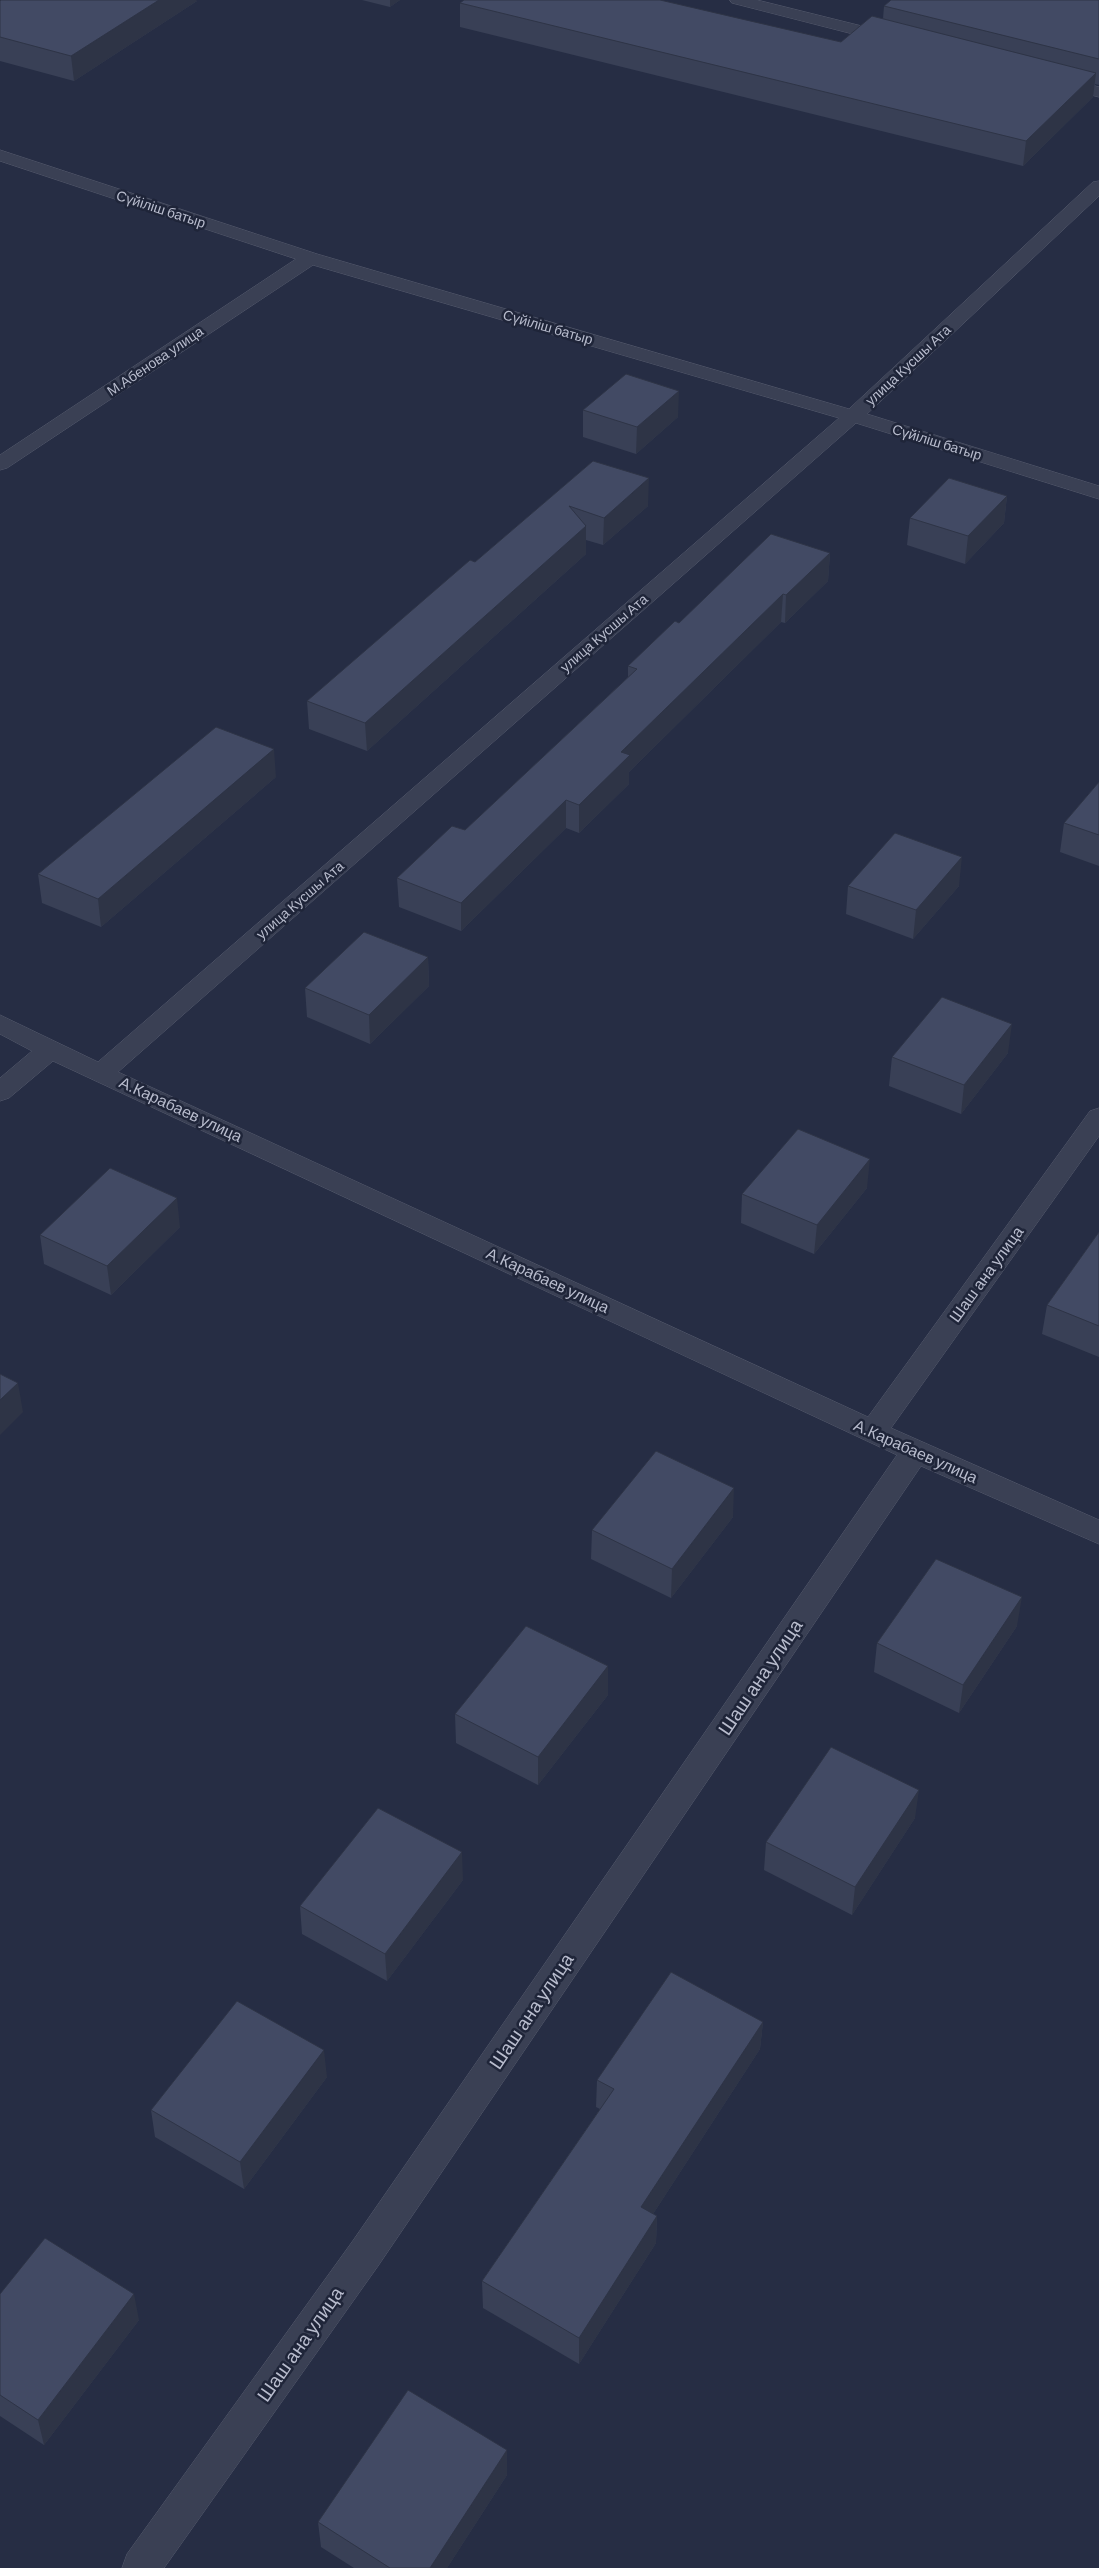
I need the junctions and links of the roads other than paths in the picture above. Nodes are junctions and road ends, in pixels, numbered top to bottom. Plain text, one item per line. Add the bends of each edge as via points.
1 (738, 0) edge
2 (909, 44) edge
3 (1042, 77) edge
4 (1099, 92) edge
5 (0, 155) edge
6 (1099, 186) edge
7 (310, 258) junction
8 (853, 416) junction
9 (0, 464) edge
10 (1099, 492) edge
11 (0, 1023) edge
12 (50, 1050) junction
13 (102, 1072) junction
14 (0, 1092) edge
15 (1099, 1117) edge
16 (872, 1432) junction
17 (915, 1451) junction
18 (1099, 1533) edge
19 (141, 2568) edge

1 - 2 street
3 - 4 street
5 - 7 street, Сүйіліш батыр
6 - 8 street, улица Кусшы Ата
7 - 8 street, Сүйіліш батыр
7 - 9 street, М.Абенова улица
8 - 10 street, Сүйіліш батыр
8 - 13 street, улица Кусшы Ата
11 - 12 street, А.Карабаев улица
12 - 13 street, А.Карабаев улица
12 - 14 street
13 - 16 street, А.Карабаев улица
15 - 16 street, Шаш ана улица
16 - 17 street, А.Карабаев улица
17 - 18 street, А.Карабаев улица
17 - 19 street, Шаш ана улица via 365,2254

